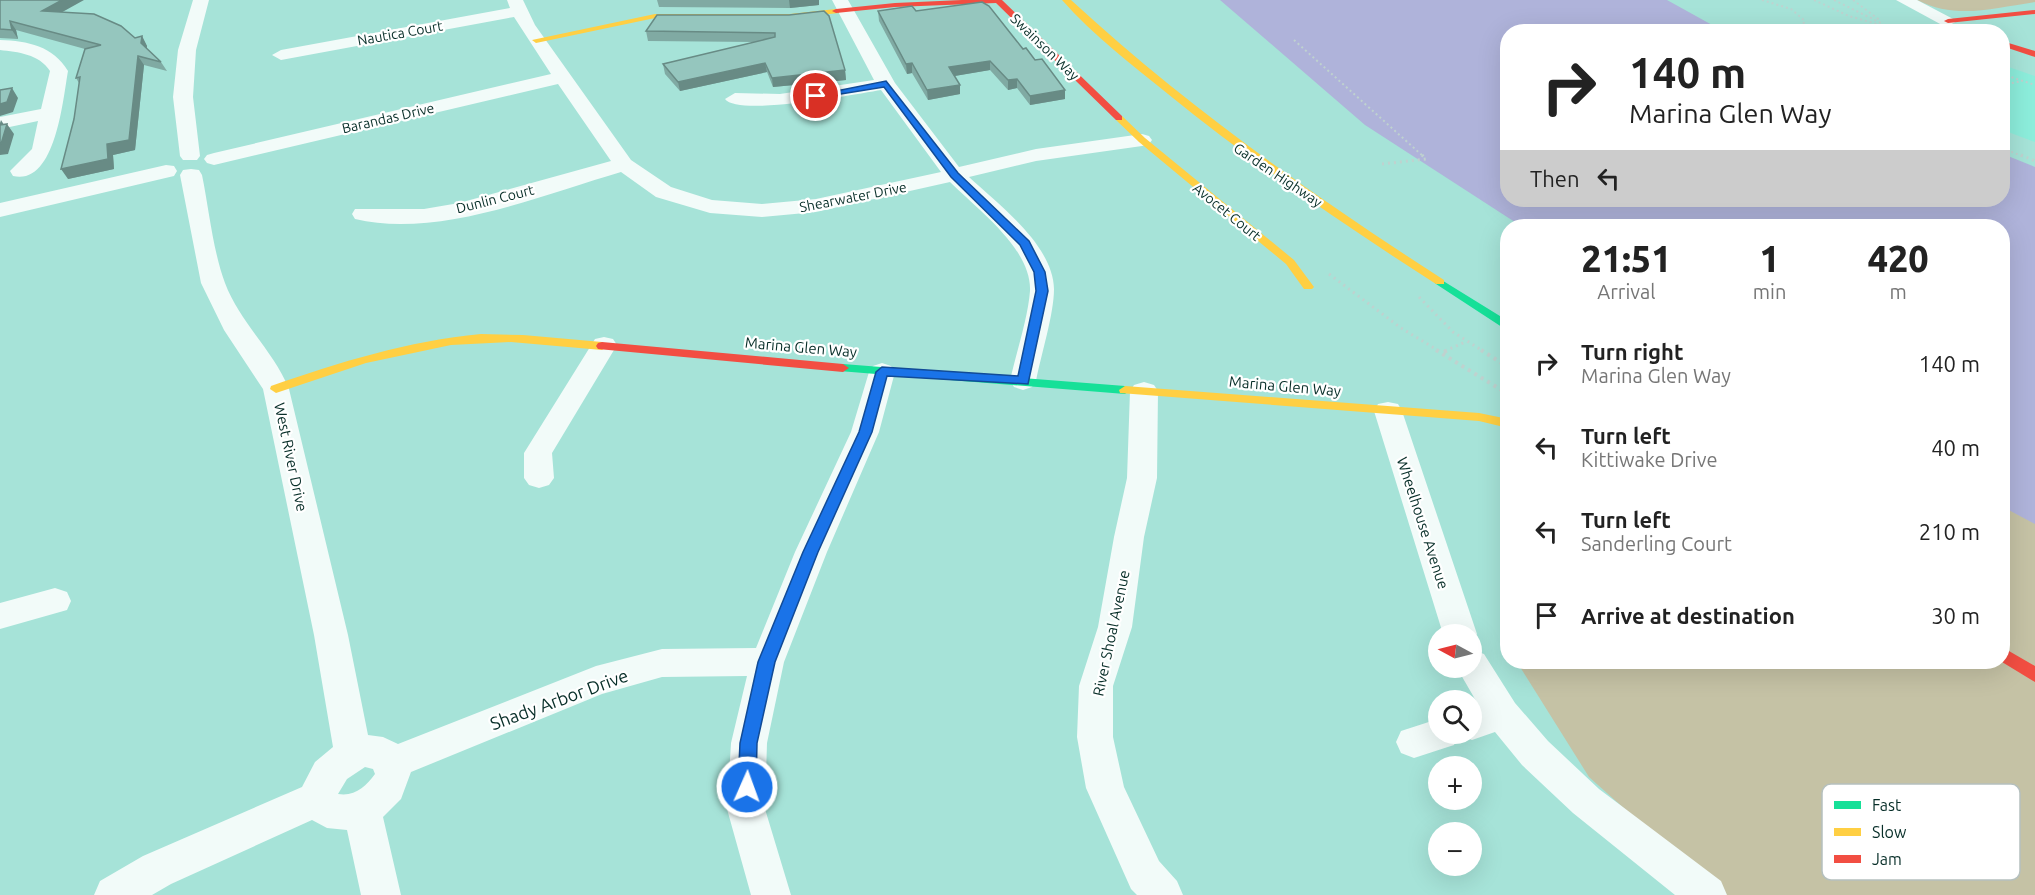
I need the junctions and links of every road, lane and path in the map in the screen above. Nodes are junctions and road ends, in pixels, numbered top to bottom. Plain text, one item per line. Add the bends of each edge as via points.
1 (201, 0) edge
2 (1066, 0) edge
3 (1762, 0) edge
4 (1814, 0) edge
5 (1834, 0) edge
6 (1853, 0) edge
7 (1904, 0) edge
8 (843, 5) edge
9 (517, 6) edge
10 (2035, 12) edge
11 (1948, 21) junction
12 (1803, 24) edge
13 (1879, 24) edge
14 (1884, 24) edge
15 (1886, 24) edge
16 (1955, 24) edge
17 (537, 40) junction
18 (1294, 40) dead end
19 (0, 45) edge
20 (2010, 46) edge
21 (2035, 54) edge
22 (281, 55) dead end
23 (562, 77) junction
24 (2010, 77) edge
25 (2022, 81) junction
26 (2010, 83) edge
27 (886, 84) junction
28 (2035, 84) edge
29 (735, 99) dead end
30 (51, 113) junction
31 (0, 123) edge
32 (1142, 140) junction
33 (2010, 151) edge
34 (2035, 161) edge
35 (624, 164) junction
36 (1382, 164) dead end
37 (182, 168) junction
38 (21, 171) dead end
39 (954, 175) junction
40 (0, 210) edge
41 (363, 214) dead end
42 (1308, 288) dead end
43 (1500, 322) edge
44 (1465, 342) dead end
45 (604, 345) junction
46 (1443, 352) dead end
47 (882, 372) junction
48 (1023, 381) junction
49 (276, 389) junction
50 (1144, 391) junction
51 (1388, 411) junction
52 (1500, 422) edge
53 (539, 478) dead end
54 (55, 601) dead end
55 (0, 615) edge
56 (1457, 624) edge
57 (2010, 658) edge
58 (767, 662) junction
59 (2035, 675) edge
60 (1476, 678) edge
61 (1487, 719) edge
62 (353, 754) junction
63 (393, 763) junction
64 (320, 798) junction
65 (362, 809) junction
66 (114, 895) edge
67 (381, 895) edge
68 (771, 895) edge
69 (1163, 895) edge
70 (1707, 895) edge

1 - 37 street, West River Drive via 187,50
2 - 43 street, Garden Highway via 1125,57 1213,130
3 - 12 path via 1791,9 1805,21
4 - 13 path
5 - 14 path
6 - 15 path
7 - 11 street
8 - 17 street, Swainson Way via 790,16 655,16
8 - 27 street
8 - 32 street, Swainson Way via 998,1
9 - 17 street, Shearwater Drive
9 - 22 street, Nautica Court
10 - 11 street
11 - 16 street
17 - 23 street, Shearwater Drive
18 - 36 path via 1426,159
19 - 30 street via 41,53 56,64 59,79
20 - 21 street
23 - 35 street, Shearwater Drive
23 - 37 street, Barandas Drive via 214,159 209,168
24 - 25 path
25 - 26 path
25 - 28 path
27 - 29 street via 780,100
27 - 39 street
30 - 31 street
30 - 38 street via 42,151
32 - 39 street, Shearwater Drive via 1020,158
32 - 42 street, Avocet Court via 1290,262
33 - 34 path
35 - 39 street, Shearwater Drive via 637,177 677,197 769,210 823,205
35 - 41 street, Dunlin Court via 461,208 383,219
37 - 40 street
37 - 49 street, West River Drive via 223,308
39 - 48 street via 1025,244 1040,272 1042,291
44 - 46 path
45 - 47 street, Marina Glen Way
45 - 49 street, Marina Glen Way via 511,338 436,342 364,358
45 - 53 street via 538,453
47 - 48 street, Marina Glen Way
47 - 58 street via 865,432
48 - 50 street, Marina Glen Way
49 - 62 street, West River Drive via 331,635
50 - 51 street, Marina Glen Way
50 - 69 street, River Shoal Avenue via 1142,478 1115,627 1096,686 1095,736 1105,788 1145,875
51 - 52 street, Marina Glen Way
51 - 56 street, Wheelhouse Avenue
54 - 55 street
57 - 59 street
58 - 63 street, Shady Arbor Drive via 662,663 596,681
58 - 68 street via 749,743 746,809
60 - 61 street
61 - 70 street via 1535,753 1586,801
62 - 63 street via 383,752
62 - 64 street via 324,779
63 - 65 street via 393,779 388,788
64 - 65 street via 327,810 334,813
64 - 66 street via 157,870
65 - 67 street

